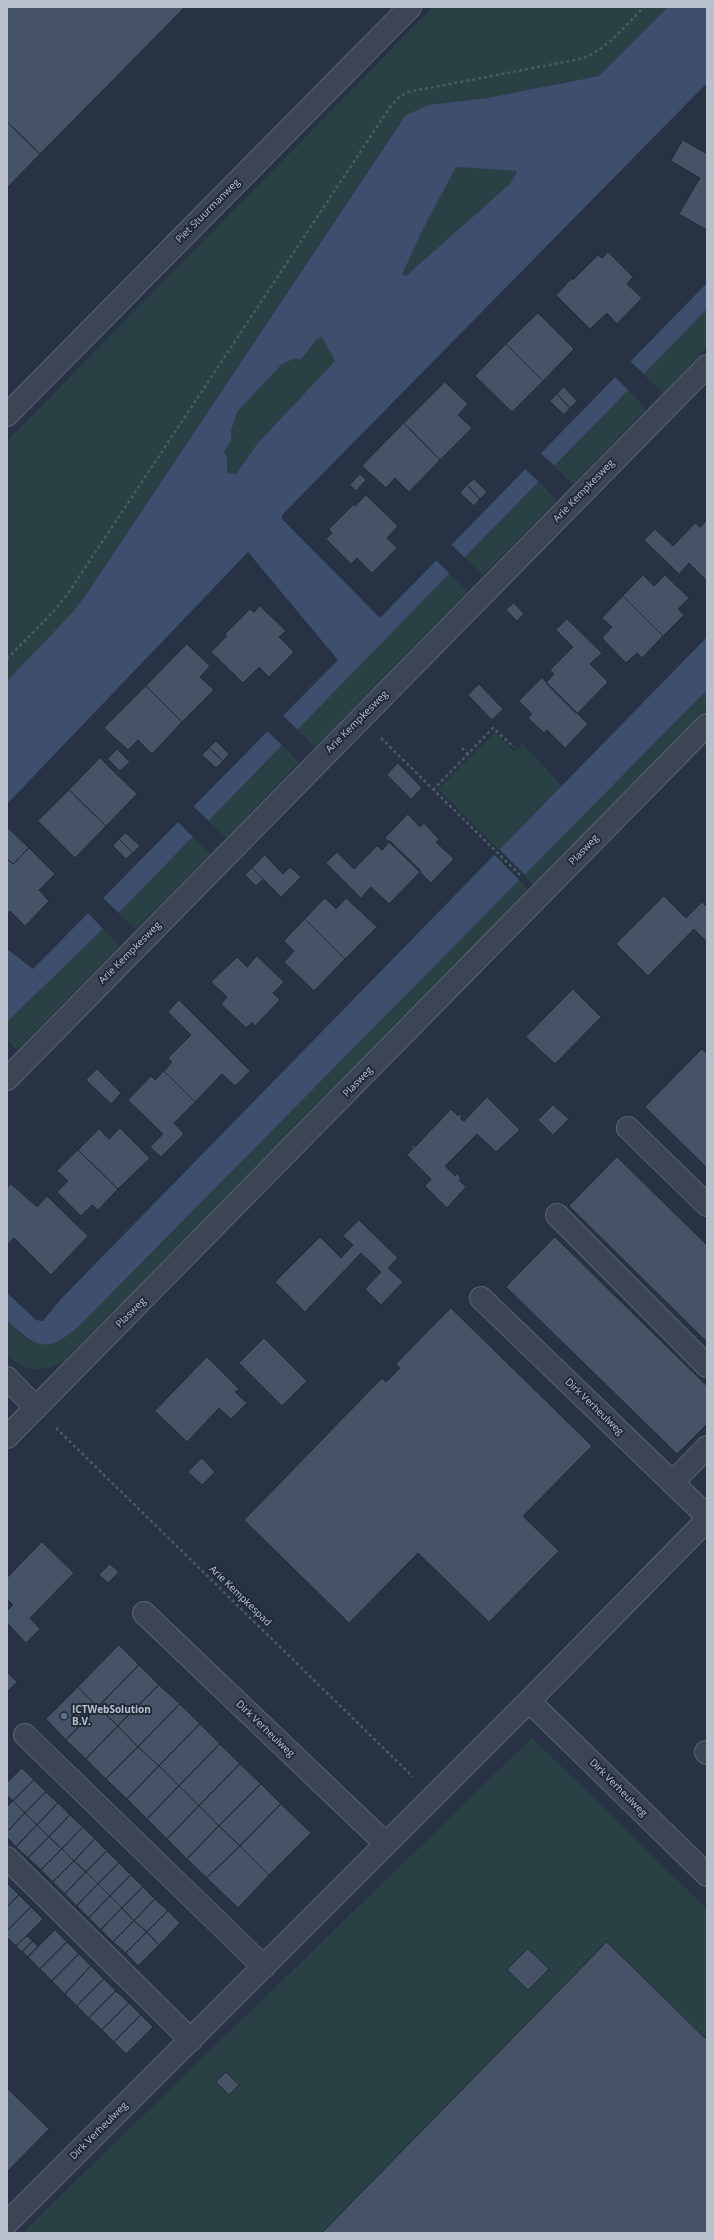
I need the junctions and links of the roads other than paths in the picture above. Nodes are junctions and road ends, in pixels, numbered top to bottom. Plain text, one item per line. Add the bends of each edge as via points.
1 (410, 7) edge
2 (707, 366) edge
3 (7, 415) edge
4 (707, 725) edge
5 (7, 1079) edge
6 (628, 1128) dead end
7 (707, 1205) edge
8 (556, 1215) dead end
9 (481, 1298) dead end
10 (707, 1366) edge
11 (7, 1378) edge
12 (36, 1408) junction
13 (7, 1437) edge
14 (707, 1447) edge
15 (672, 1483) junction
16 (707, 1516) edge
17 (707, 1520) edge
18 (144, 1614) dead end
19 (530, 1701) junction
20 (25, 1735) dead end
21 (386, 1844) junction
22 (7, 1858) edge
23 (707, 1875) edge
24 (264, 1967) junction
25 (190, 2040) junction
26 (7, 2223) edge

1 - 3 street, Piet Stuurmanweg
2 - 5 street, Arie Kempkesweg
4 - 12 street, Plasweg
6 - 7 street
8 - 10 street
9 - 15 street, Dirk Verheulweg
11 - 12 street
12 - 13 street, Plasweg
14 - 15 street
15 - 16 street, Dirk Verheulweg
17 - 19 street, Dirk Verheulweg
18 - 21 street, Dirk Verheulweg
19 - 21 street, Dirk Verheulweg
19 - 23 street, Dirk Verheulweg
20 - 24 street
21 - 24 street, Dirk Verheulweg
22 - 25 street
24 - 25 street, Dirk Verheulweg
25 - 26 street, Dirk Verheulweg

